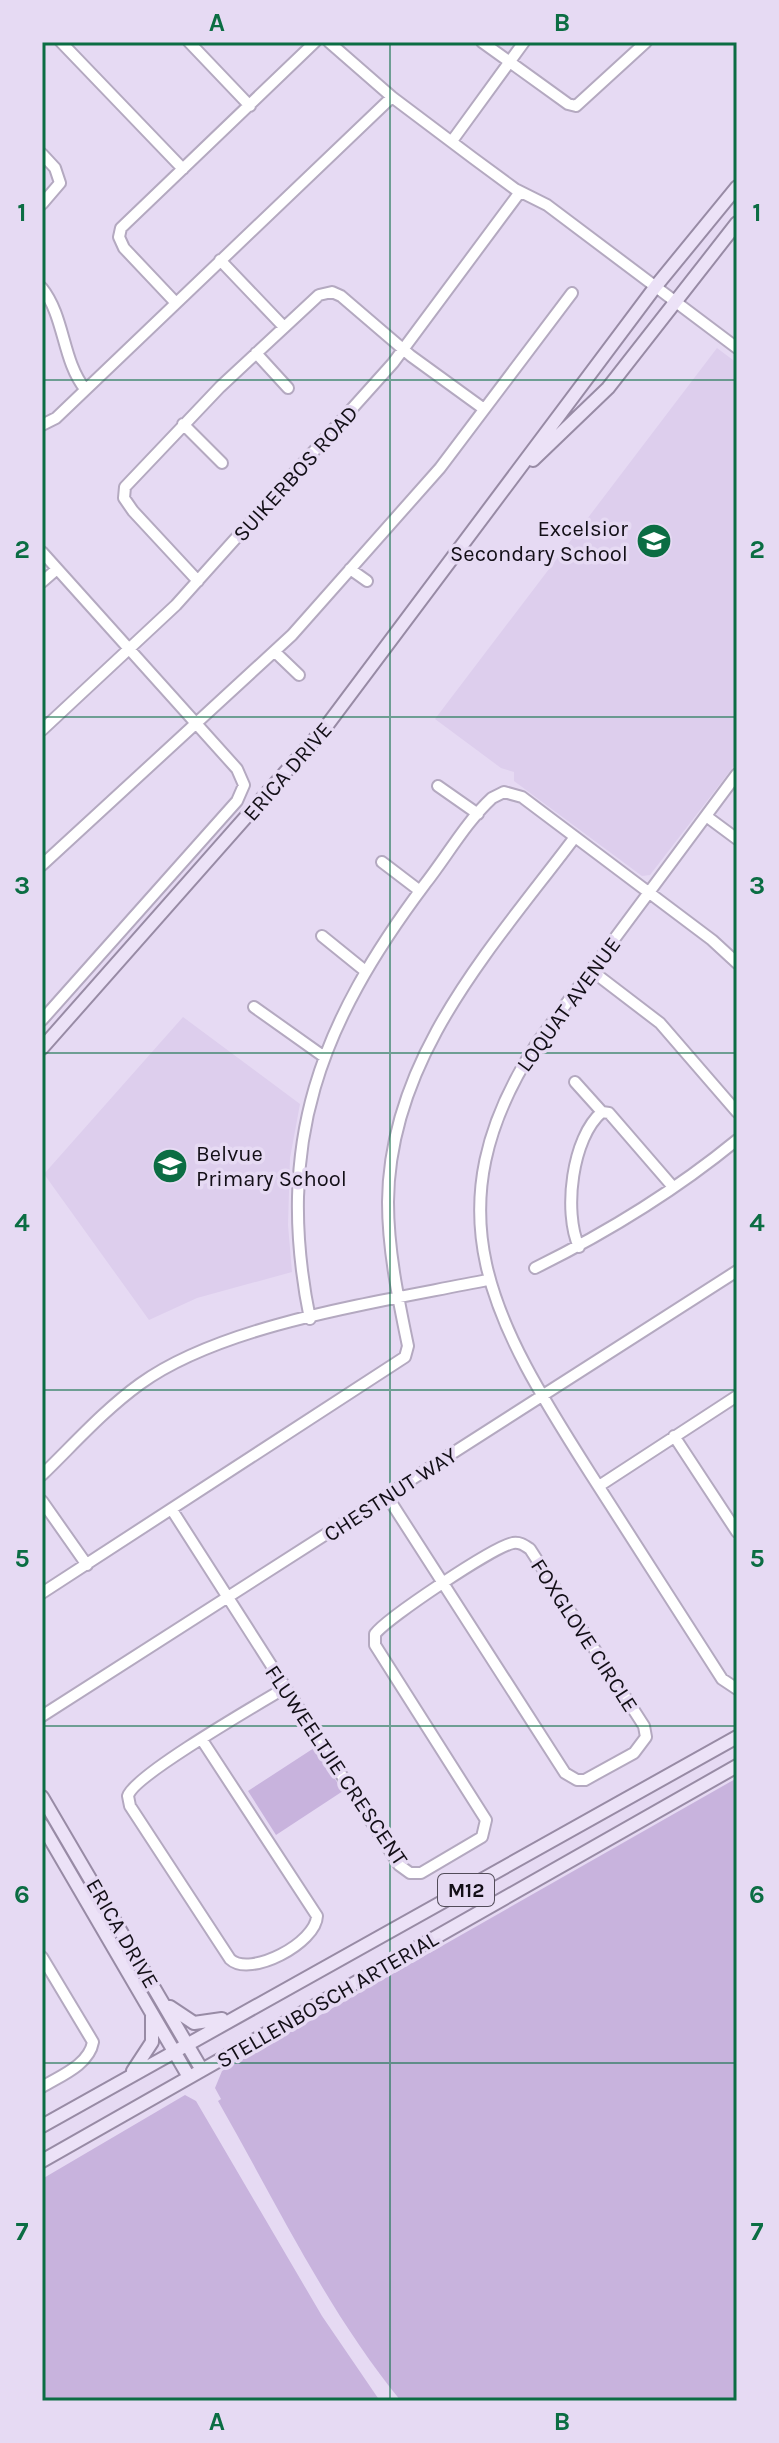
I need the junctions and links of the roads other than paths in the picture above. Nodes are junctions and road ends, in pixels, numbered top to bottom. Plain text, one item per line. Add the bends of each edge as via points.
1 (61, 42) edge
2 (189, 42) edge
3 (315, 42) edge
4 (329, 42) edge
5 (482, 42) edge
6 (524, 42) edge
7 (646, 42) edge
8 (509, 62) junction
9 (392, 97) junction
10 (250, 106) junction
11 (452, 141) junction
12 (42, 154) edge
13 (183, 169) junction
14 (737, 187) edge
15 (520, 192) junction
16 (42, 204) edge
17 (737, 223) edge
18 (220, 260) junction
19 (656, 286) junction
20 (42, 288) edge
21 (572, 293) dead end
22 (674, 301) junction
23 (176, 303) junction
24 (284, 327) junction
25 (737, 348) edge
26 (405, 349) junction
27 (256, 353) junction
28 (288, 388) dead end
29 (85, 389) junction
30 (484, 409) junction
31 (183, 424) junction
32 (42, 425) edge
33 (222, 463) dead end
34 (513, 479) junction
35 (42, 552) edge
36 (57, 569) junction
37 (350, 569) junction
38 (198, 581) junction
39 (367, 581) dead end
40 (42, 582) edge
41 (129, 650) junction
42 (275, 652) junction
43 (299, 675) dead end
44 (197, 725) junction
45 (42, 730) edge
46 (737, 774) edge
47 (438, 786) dead end
48 (478, 814) junction
49 (706, 816) junction
50 (575, 837) junction
51 (737, 839) edge
52 (382, 862) dead end
53 (42, 865) edge
54 (420, 891) junction
55 (649, 892) junction
56 (322, 936) dead end
57 (737, 963) edge
58 (364, 970) junction
59 (592, 971) junction
60 (254, 1007) dead end
61 (42, 1020) edge
62 (42, 1048) edge
63 (323, 1056) junction
64 (575, 1082) dead end
65 (602, 1112) junction
66 (737, 1112) edge
67 (737, 1140) edge
68 (673, 1187) junction
69 (579, 1247) junction
70 (535, 1268) dead end
71 (737, 1271) edge
72 (487, 1280) junction
73 (398, 1298) junction
74 (310, 1319) junction
75 (737, 1396) edge
76 (542, 1397) junction
77 (674, 1436) junction
78 (42, 1475) edge
79 (599, 1486) junction
80 (387, 1496) junction
81 (42, 1501) edge
82 (172, 1510) junction
83 (737, 1532) edge
84 (87, 1565) junction
85 (444, 1585) junction
86 (42, 1593) edge
87 (227, 1598) junction
88 (285, 1688) junction
89 (737, 1689) edge
90 (42, 1716) edge
91 (737, 1737) edge
92 (202, 1740) junction
93 (737, 1766) edge
94 (42, 1797) edge
95 (42, 1825) edge
96 (42, 1957) edge
97 (158, 1993) junction
98 (148, 2005) junction
99 (243, 2013) junction
100 (187, 2044) junction
101 (175, 2051) junction
102 (202, 2070) junction
103 (189, 2077) junction
104 (125, 2079) junction
105 (42, 2087) edge
106 (42, 2126) edge
107 (42, 2161) edge

1 - 13 street
2 - 10 street
3 - 10 street
4 - 9 street
5 - 8 street
6 - 8 street
7 - 8 street via 576,106
8 - 11 street
9 - 11 street
9 - 18 street
10 - 13 street
11 - 15 street
12 - 16 street via 60,183
13 - 23 street via 121,228 119,237
14 - 19 main road, ERICA DRIVE
15 - 19 street via 547,205
15 - 26 street, SUIKERBOS ROAD
17 - 22 main road, ERICA DRIVE
18 - 23 street
18 - 24 street
19 - 22 street
19 - 34 main road, ERICA DRIVE
20 - 29 street
21 - 30 street
22 - 25 street
22 - 34 main road, ERICA DRIVE via 608,388
23 - 29 street
24 - 26 street via 319,295 332,292
24 - 27 street
26 - 30 street
26 - 38 street, SUIKERBOS ROAD
27 - 28 street
27 - 31 street
29 - 32 street
30 - 37 street via 440,468
31 - 33 street
31 - 38 street via 129,480 124,498
34 - 62 main road, ERICA DRIVE via 318,736
35 - 36 street
36 - 40 street
36 - 41 street
37 - 39 street
37 - 42 street
38 - 41 street, SUIKERBOS ROAD
41 - 44 street
41 - 45 street, SUIKERBOS ROAD
42 - 43 street
42 - 44 street
44 - 53 street
44 - 61 street via 243,777 243,792
46 - 49 street, LOQUAT AVENUE
47 - 48 street
48 - 50 street via 504,792 522,797
48 - 54 street
49 - 51 street
49 - 55 street, LOQUAT AVENUE
50 - 55 street
50 - 73 street via 470,976 411,1080 394,1141 388,1200
52 - 54 street
54 - 58 street
55 - 57 street
55 - 59 street, LOQUAT AVENUE
56 - 58 street
58 - 63 street
59 - 66 street via 660,1023
59 - 72 street, LOQUAT AVENUE via 537,1043 498,1113 480,1188
60 - 63 street
63 - 74 street via 308,1110 296,1209
64 - 65 street
65 - 68 street via 609,1113
65 - 69 street via 590,1128 573,1181 571,1221
67 - 68 street
68 - 69 street
69 - 70 street
71 - 76 street, CHESTNUT WAY
72 - 73 street
72 - 76 street, LOQUAT AVENUE
73 - 74 street
73 - 82 street via 408,1346 405,1357
74 - 78 street via 232,1339 167,1367 117,1403
75 - 77 street
76 - 79 street, LOQUAT AVENUE
76 - 80 street, CHESTNUT WAY
77 - 79 street
77 - 83 street
79 - 89 street, LOQUAT AVENUE via 722,1679
80 - 85 street, FOXGLOVE CIRCLE
80 - 87 street, CHESTNUT WAY
81 - 84 street
82 - 84 street
82 - 87 street, FLUWEELTJIE CRESCENT
84 - 86 street
85 - 85 street, FOXGLOVE CIRCLE via 510,1543 530,1549 644,1726 642,1746 585,1780 565,1773
85 - 88 street, FLUWEELTJIE CRESCENT via 383,1623 375,1645 486,1820 487,1829 475,1843 421,1873 405,1870
87 - 88 street, FLUWEELTJIE CRESCENT
87 - 90 street, CHESTNUT WAY
88 - 92 street
91 - 99 main road, STELLENBOSCH ARTERIAL / M12
92 - 92 street via 317,1916 306,1939 251,1966 230,1959 128,1800 134,1784
93 - 102 main road, STELLENBOSCH ARTERIAL / M12
94 - 97 main road, ERICA DRIVE
95 - 98 main road, ERICA DRIVE
96 - 105 street via 93,2042 80,2063
97 - 99 main road via 194,2023
97 - 100 main road, ERICA DRIVE
98 - 101 main road, ERICA DRIVE
98 - 104 main road via 152,2042
99 - 100 main road, STELLENBOSCH ARTERIAL / M12
100 - 101 main road, STELLENBOSCH ARTERIAL / M12
100 - 102 main road, ERICA DRIVE
101 - 103 main road, ERICA DRIVE
101 - 104 main road, STELLENBOSCH ARTERIAL / M12
102 - 103 main road, STELLENBOSCH ARTERIAL / M12
103 - 107 main road, STELLENBOSCH ARTERIAL / M12
104 - 106 main road, STELLENBOSCH ARTERIAL / M12

